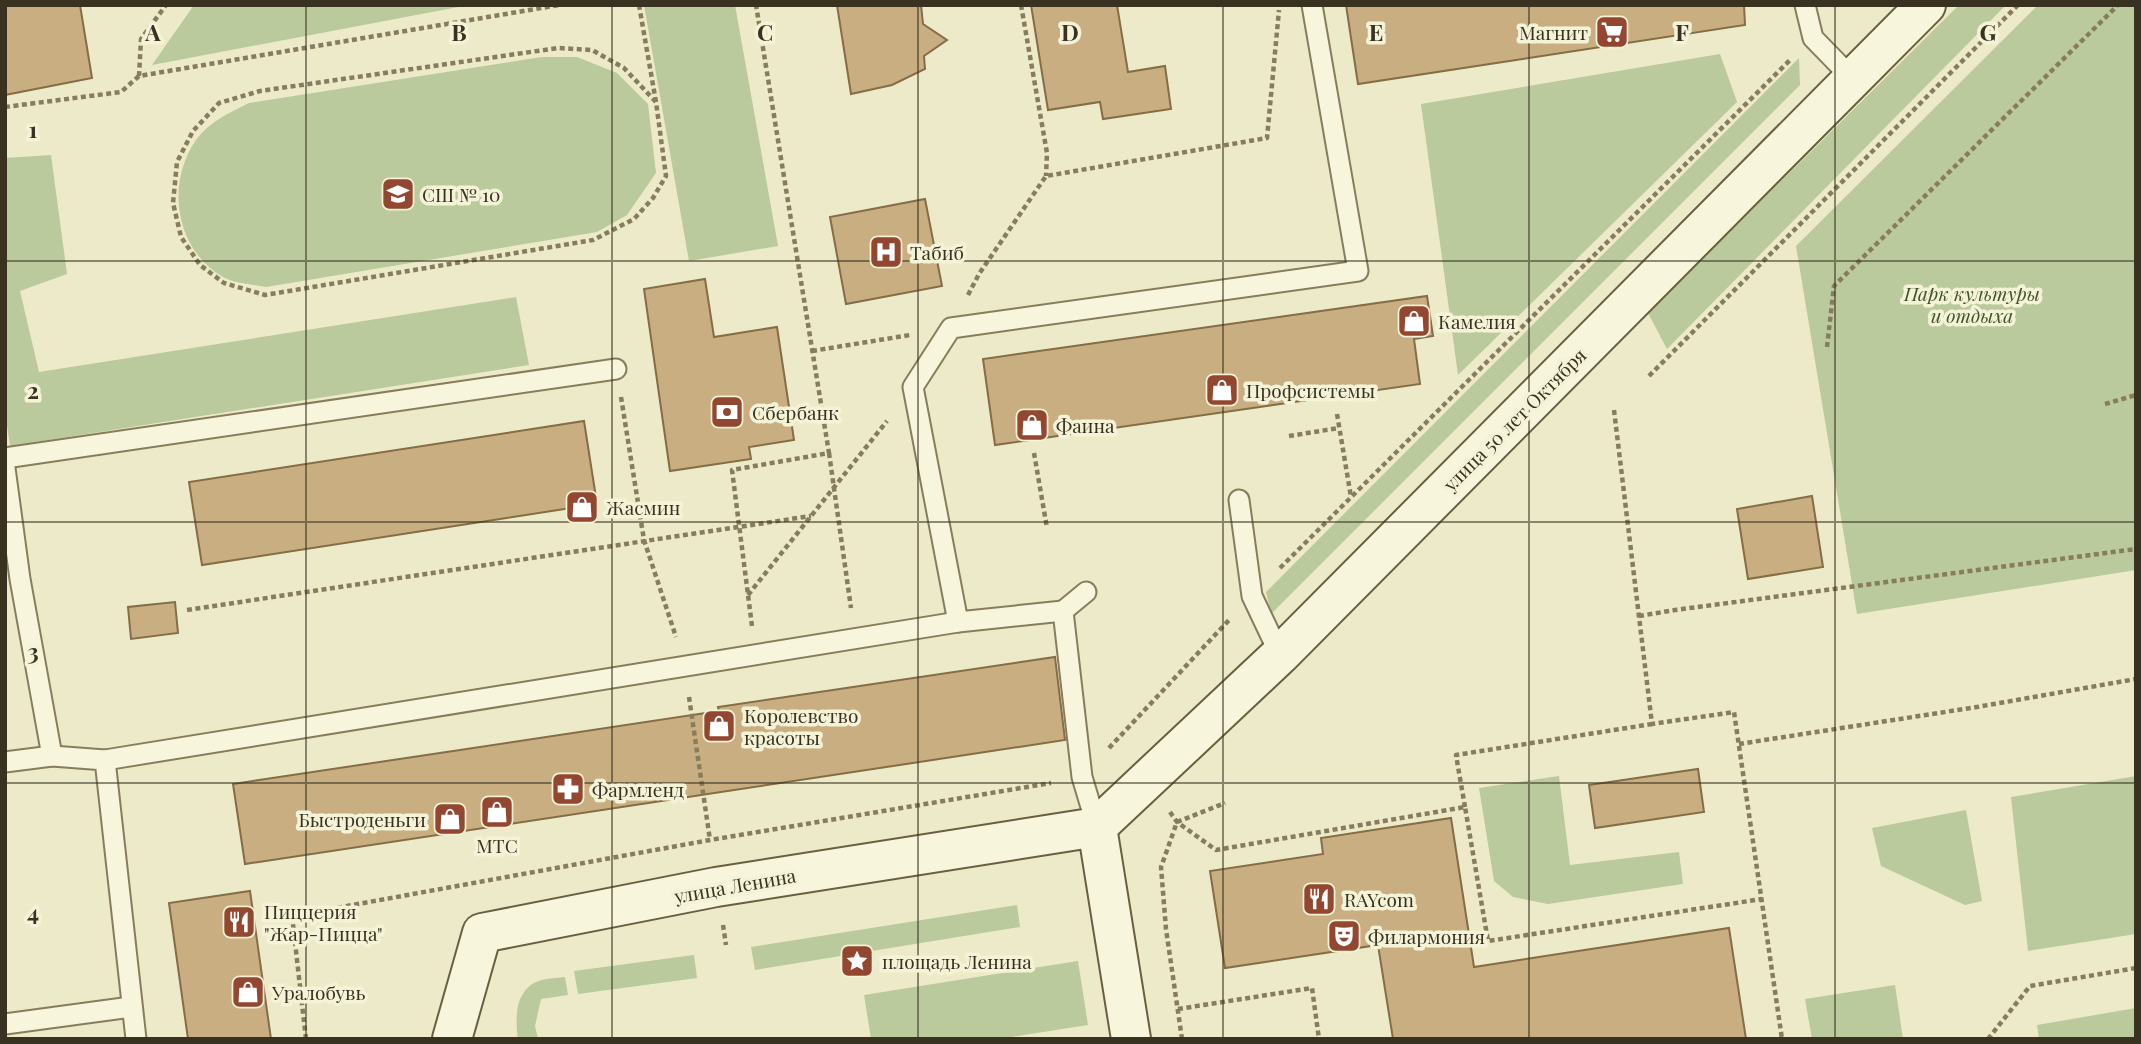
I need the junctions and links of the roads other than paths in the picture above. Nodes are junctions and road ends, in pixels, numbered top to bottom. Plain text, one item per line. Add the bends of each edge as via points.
1 (1312, 5) edge
2 (1805, 5) edge
3 (1926, 5) edge
4 (1852, 78) junction
5 (616, 369) dead end
6 (5, 458) edge
7 (5, 468) edge
8 (1239, 500) dead end
9 (1086, 592) dead end
10 (1063, 611) junction
11 (958, 622) junction
12 (1280, 655) junction
13 (52, 756) junction
14 (106, 760) junction
15 (5, 762) edge
16 (1097, 827) junction
17 (131, 1007) junction
18 (5, 1024) edge
19 (136, 1039) edge
20 (452, 1039) edge
21 (1131, 1039) edge

1 - 11 lane via 1358,271 951,328 914,387
2 - 4 lane via 1813,38
3 - 4 street, улица 50 лет Октября
4 - 12 street, улица 50 лет Октября
5 - 6 lane
7 - 13 lane
8 - 12 lane via 1252,596
9 - 10 lane
10 - 11 lane
10 - 16 lane via 1082,777
11 - 14 lane
12 - 16 street, улица 50 лет Октября
13 - 14 lane
13 - 15 lane
14 - 17 lane
16 - 20 street, улица Ленина via 716,887 482,933
16 - 21 street
17 - 18 lane
17 - 19 lane

